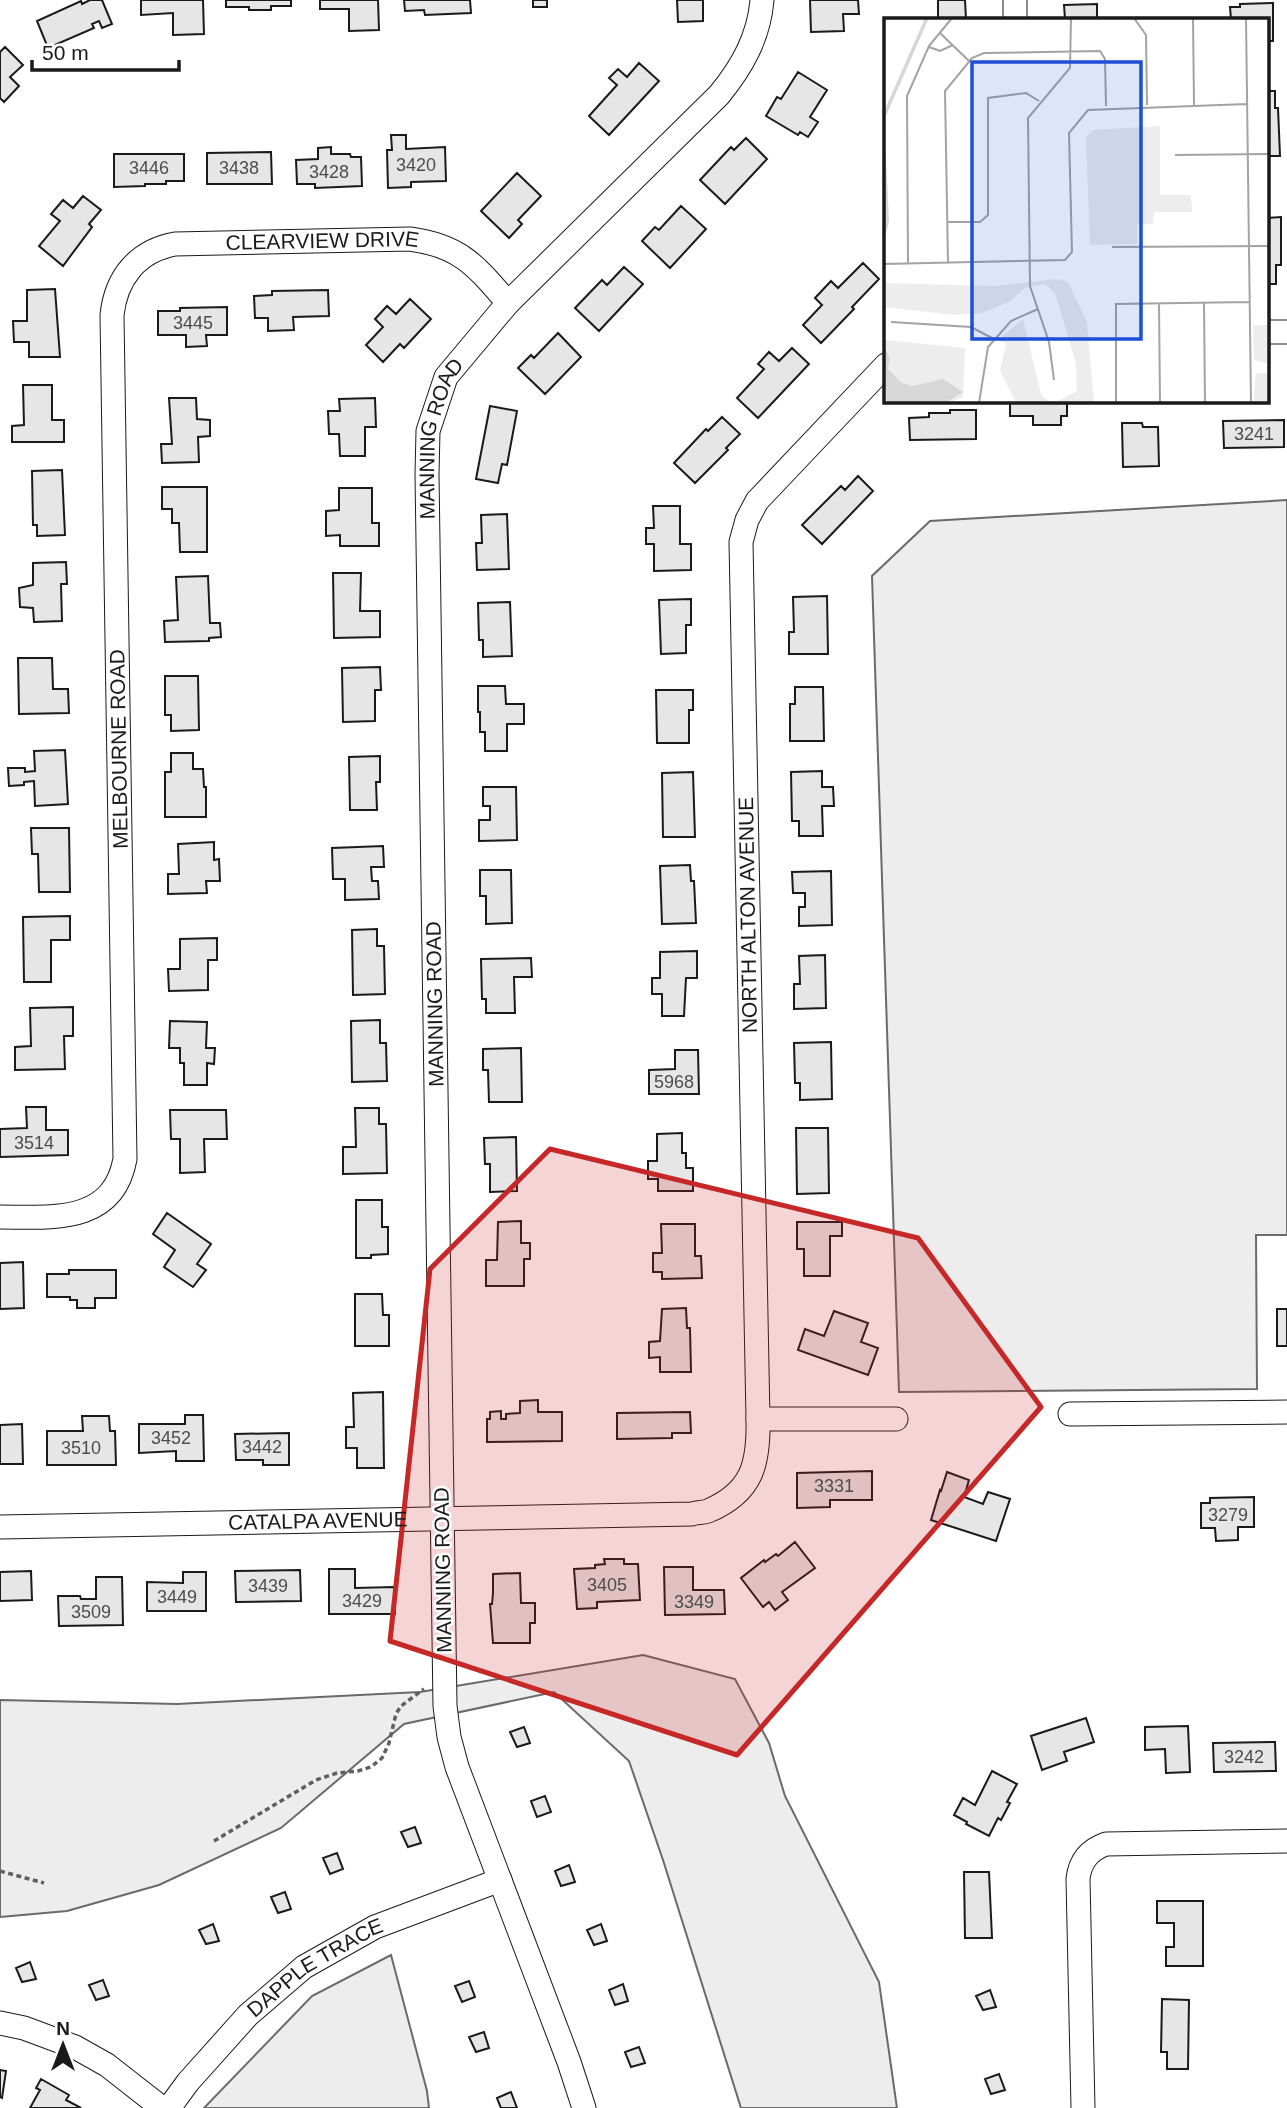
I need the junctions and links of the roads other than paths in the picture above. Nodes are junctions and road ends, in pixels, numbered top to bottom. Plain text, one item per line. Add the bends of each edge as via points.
1 (762, 0) edge
2 (1015, 0) edge
3 (1015, 18) edge
4 (124, 276) joint
5 (508, 303) junction
6 (884, 367) edge
7 (0, 1217) edge
8 (1287, 1412) edge
9 (1070, 1414) dead end
10 (758, 1419) junction
11 (896, 1419) dead end
12 (720, 1505) joint
13 (442, 1519) junction
14 (0, 1527) edge
15 (1287, 1841) edge
16 (500, 1880) junction
17 (0, 2023) edge
18 (162, 2108) edge
19 (169, 2108) edge
20 (584, 2108) edge
21 (1083, 2108) edge

1 - 5 street, MANNING ROAD via 750,50 719,95
2 - 3 street
4 - 5 street, CLEARVIEW DRIVE via 149,252 175,244 410,239 456,252
4 - 7 street, MELBOURNE ROAD via 113,315 123,1167 113,1189 88,1210 65,1217
5 - 13 street, MANNING ROAD via 446,377 428,431
6 - 10 street, NORTH ALTON AVENUE via 757,501 741,542
8 - 9 street
10 - 11 street
10 - 12 street, NORTH ALTON AVENUE via 757,1459 750,1476
12 - 13 street, CATALPA AVENUE via 692,1514
13 - 14 street, CATALPA AVENUE
13 - 16 street, MANNING ROAD via 446,1721
15 - 21 street via 1106,1844 1085,1858 1078,1879
16 - 19 street, DAPPLE TRACE via 375,1927 304,1967 247,2015
16 - 20 street, MANNING ROAD
17 - 18 street via 75,2047 107,2065

